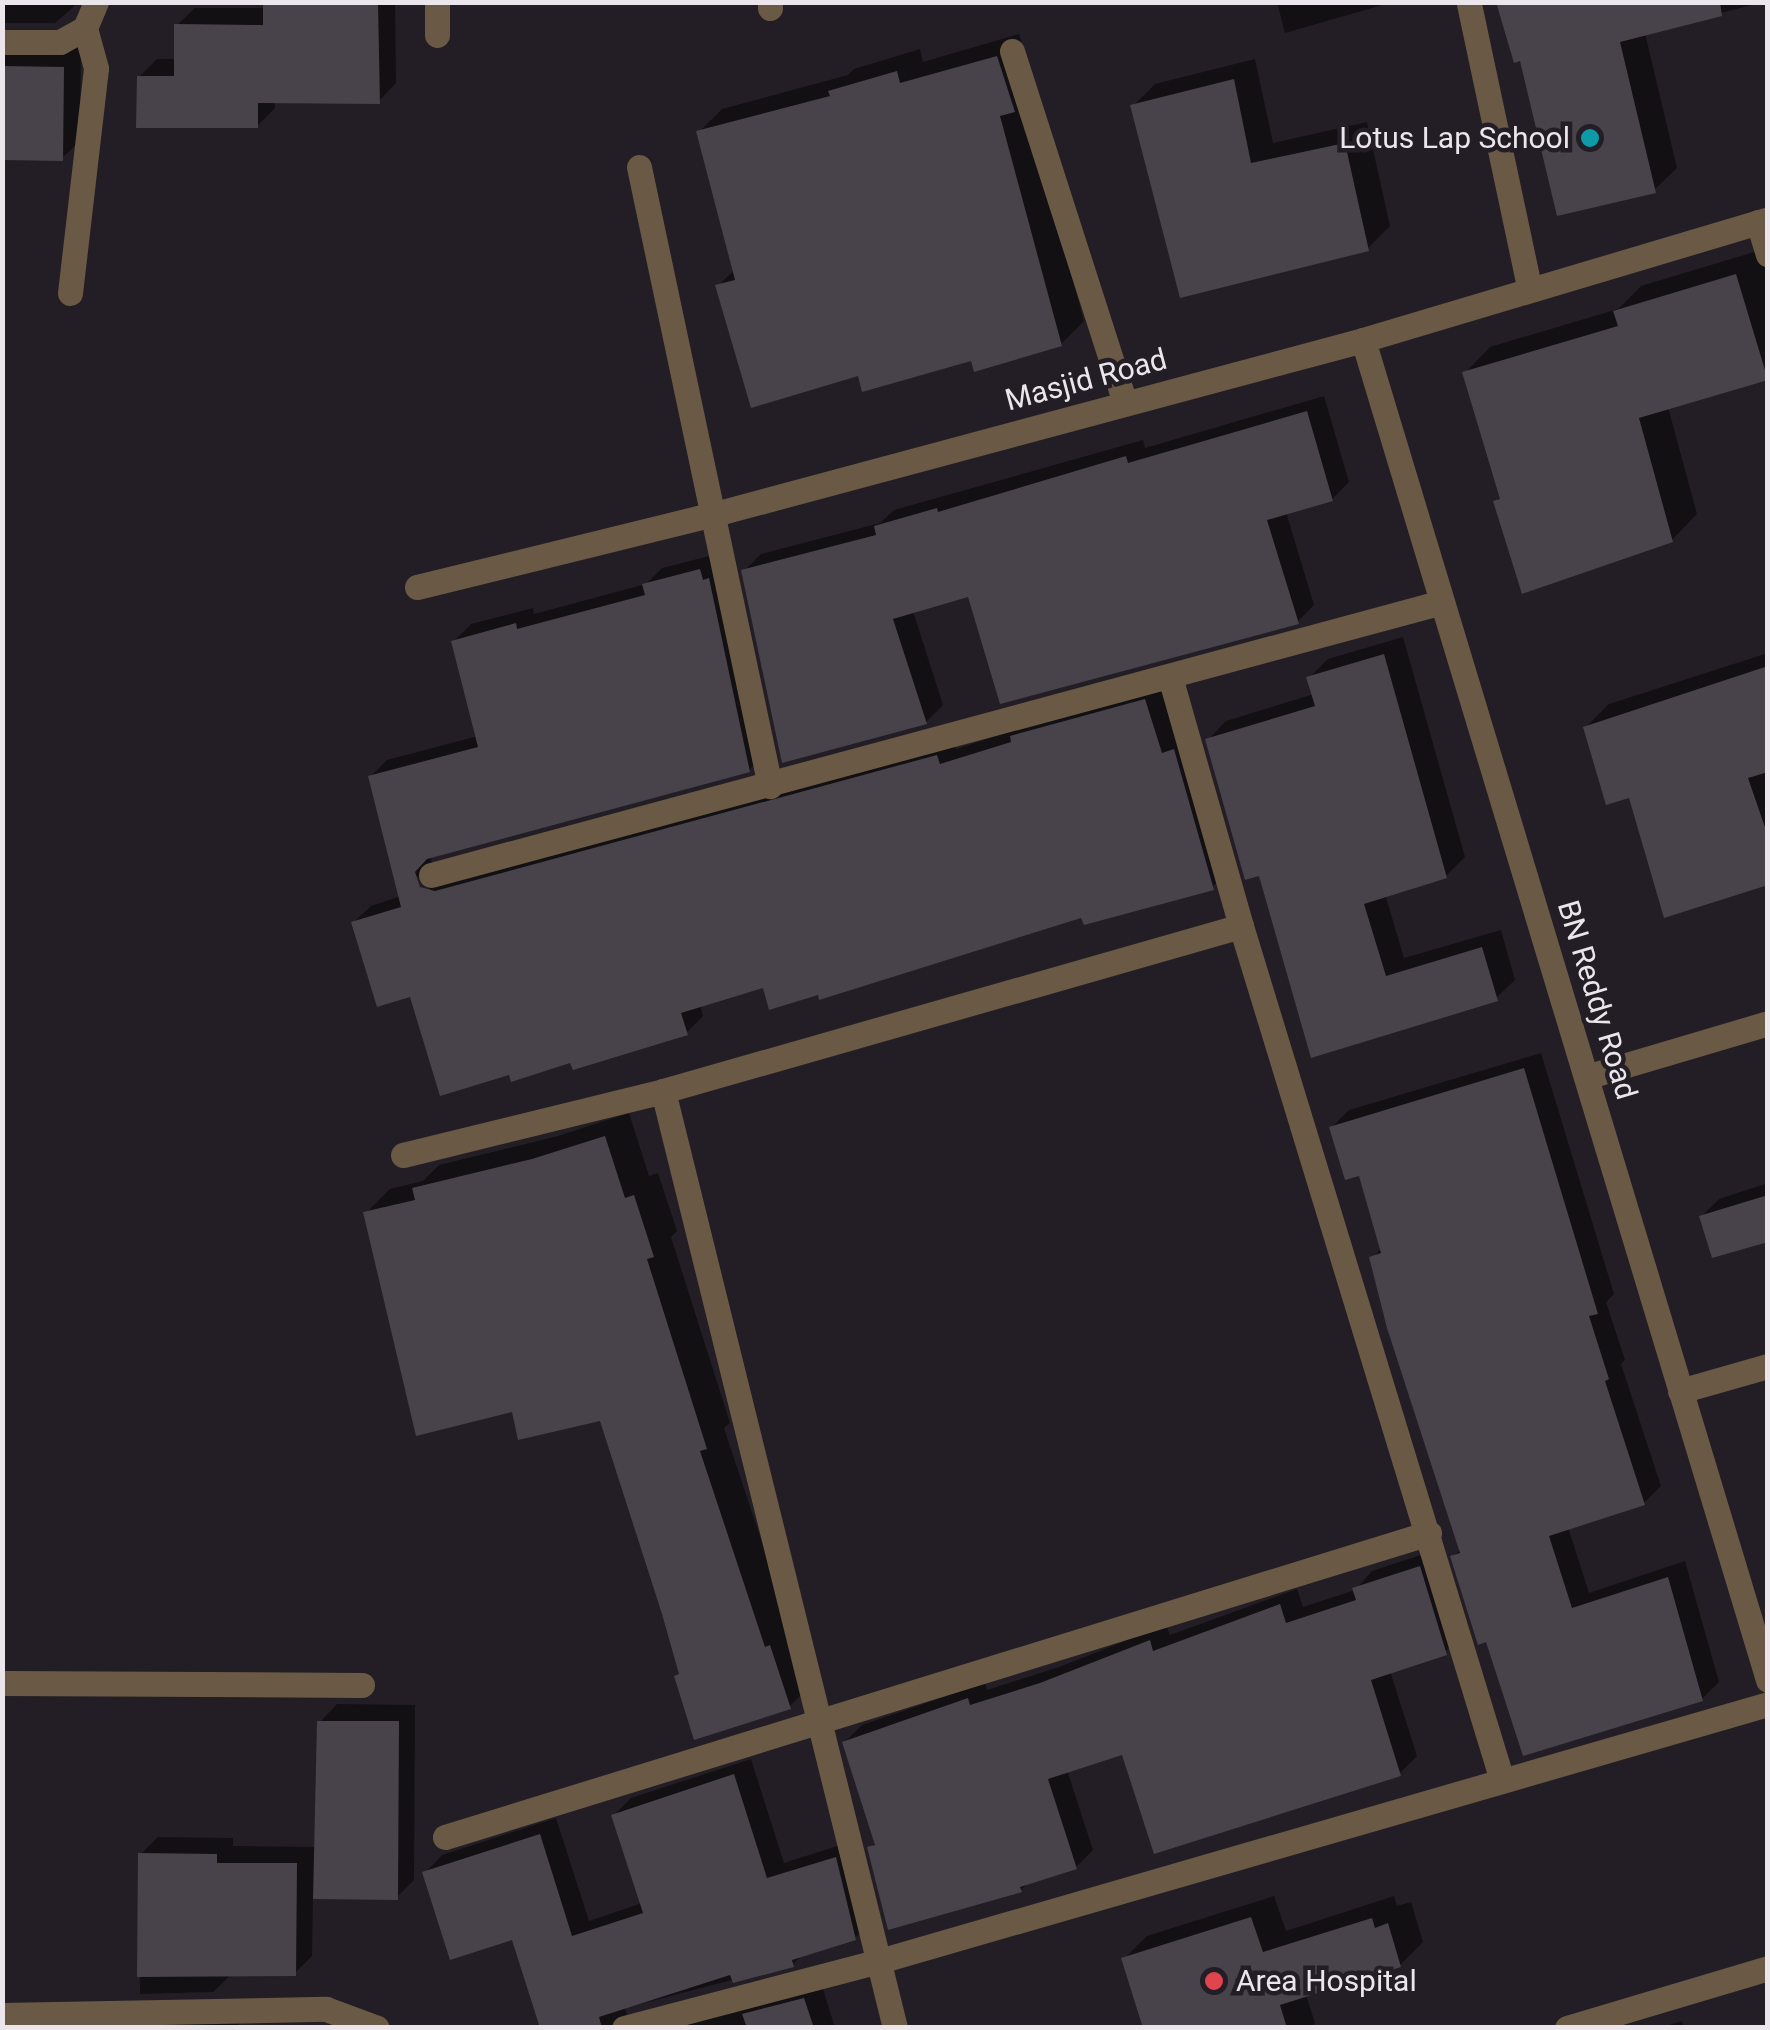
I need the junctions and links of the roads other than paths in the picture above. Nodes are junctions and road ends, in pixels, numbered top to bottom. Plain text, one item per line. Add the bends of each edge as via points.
1 (96, 2) edge
2 (437, 2) edge
3 (1469, 4) edge
4 (84, 28) junction
5 (437, 35) dead end
6 (2, 42) edge
7 (1012, 51) dead end
8 (639, 167) dead end
9 (1763, 220) edge
10 (1768, 255) edge
11 (1530, 290) junction
12 (70, 293) dead end
13 (1363, 340) junction
14 (1125, 404) junction
15 (711, 515) junction
16 (418, 587) dead end
17 (1442, 602) junction
18 (1170, 676) junction
19 (770, 786) junction
20 (431, 875) dead end
21 (1240, 926) junction
22 (1768, 1022) edge
23 (1586, 1077) junction
24 (664, 1091) junction
25 (403, 1155) dead end
26 (1768, 1366) edge
27 (1680, 1391) junction
28 (1429, 1533) junction
29 (1768, 1680) edge
30 (2, 1683) edge
31 (362, 1686) dead end
32 (1768, 1704) edge
33 (822, 1724) junction
34 (1502, 1780) junction
35 (445, 1838) dead end
36 (876, 1962) junction
37 (1768, 1968) edge
38 (2, 2015) edge
39 (377, 2028) edge
40 (624, 2028) edge
41 (896, 2028) edge
42 (1568, 2028) edge

1 - 4 street
2 - 5 street
3 - 11 street
4 - 6 street via 60,42
4 - 12 street via 96,68
7 - 14 street
8 - 15 street
9 - 10 street
9 - 11 street, Masjid Road
11 - 13 street, Masjid Road
13 - 14 street, Masjid Road
13 - 17 street, BN Reddy Road
14 - 15 street, Masjid Road
15 - 16 street, Masjid Road
15 - 19 street
17 - 18 street
17 - 23 street, BN Reddy Road
18 - 19 street
18 - 21 street
19 - 20 street
21 - 24 street
21 - 28 street
22 - 23 street
23 - 27 street, BN Reddy Road
24 - 25 street
24 - 33 street
26 - 27 street
27 - 29 street, BN Reddy Road
28 - 33 street
28 - 34 street
30 - 31 street
32 - 34 street
33 - 35 street
33 - 36 street
34 - 36 street
36 - 40 street
36 - 41 street
37 - 42 street
38 - 39 street via 326,2010

